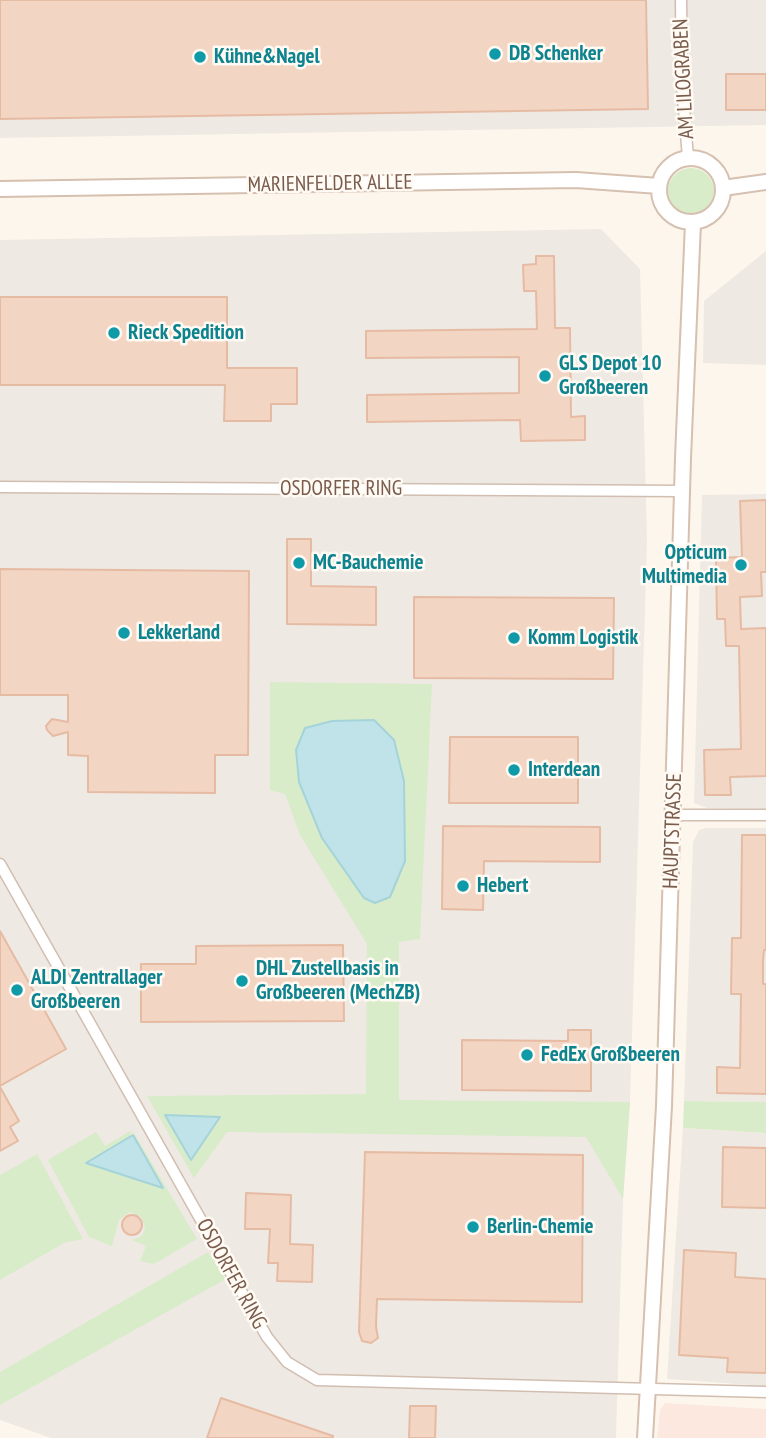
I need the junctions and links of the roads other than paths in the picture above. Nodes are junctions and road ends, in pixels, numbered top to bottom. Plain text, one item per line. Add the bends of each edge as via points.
1 (681, 0) edge
2 (688, 158) junction
3 (766, 181) edge
4 (659, 186) junction
5 (723, 188) junction
6 (0, 189) edge
7 (693, 223) junction
8 (0, 487) edge
9 (683, 491) junction
10 (673, 815) junction
11 (766, 815) edge
12 (0, 864) edge
13 (648, 1388) junction
14 (766, 1392) edge
15 (645, 1438) edge

1 - 2 street, AM LILOGRABEN
2 - 4 street via 668,167
2 - 5 street via 712,166
3 - 5 street
4 - 6 street, MARIENFELDER ALLEE via 576,180
4 - 7 street via 667,213
5 - 7 street via 719,208
7 - 9 street, HAUPTSTRASSE
8 - 9 street, OSDORFER RING
9 - 10 street, HAUPTSTRASSE
10 - 11 street
10 - 13 street, HAUPTSTRASSE via 664,1106
12 - 13 street, OSDORFER RING via 267,1337 287,1363 317,1380
13 - 14 street, OSDORFER RING
13 - 15 street, HAUPTSTRASSE

